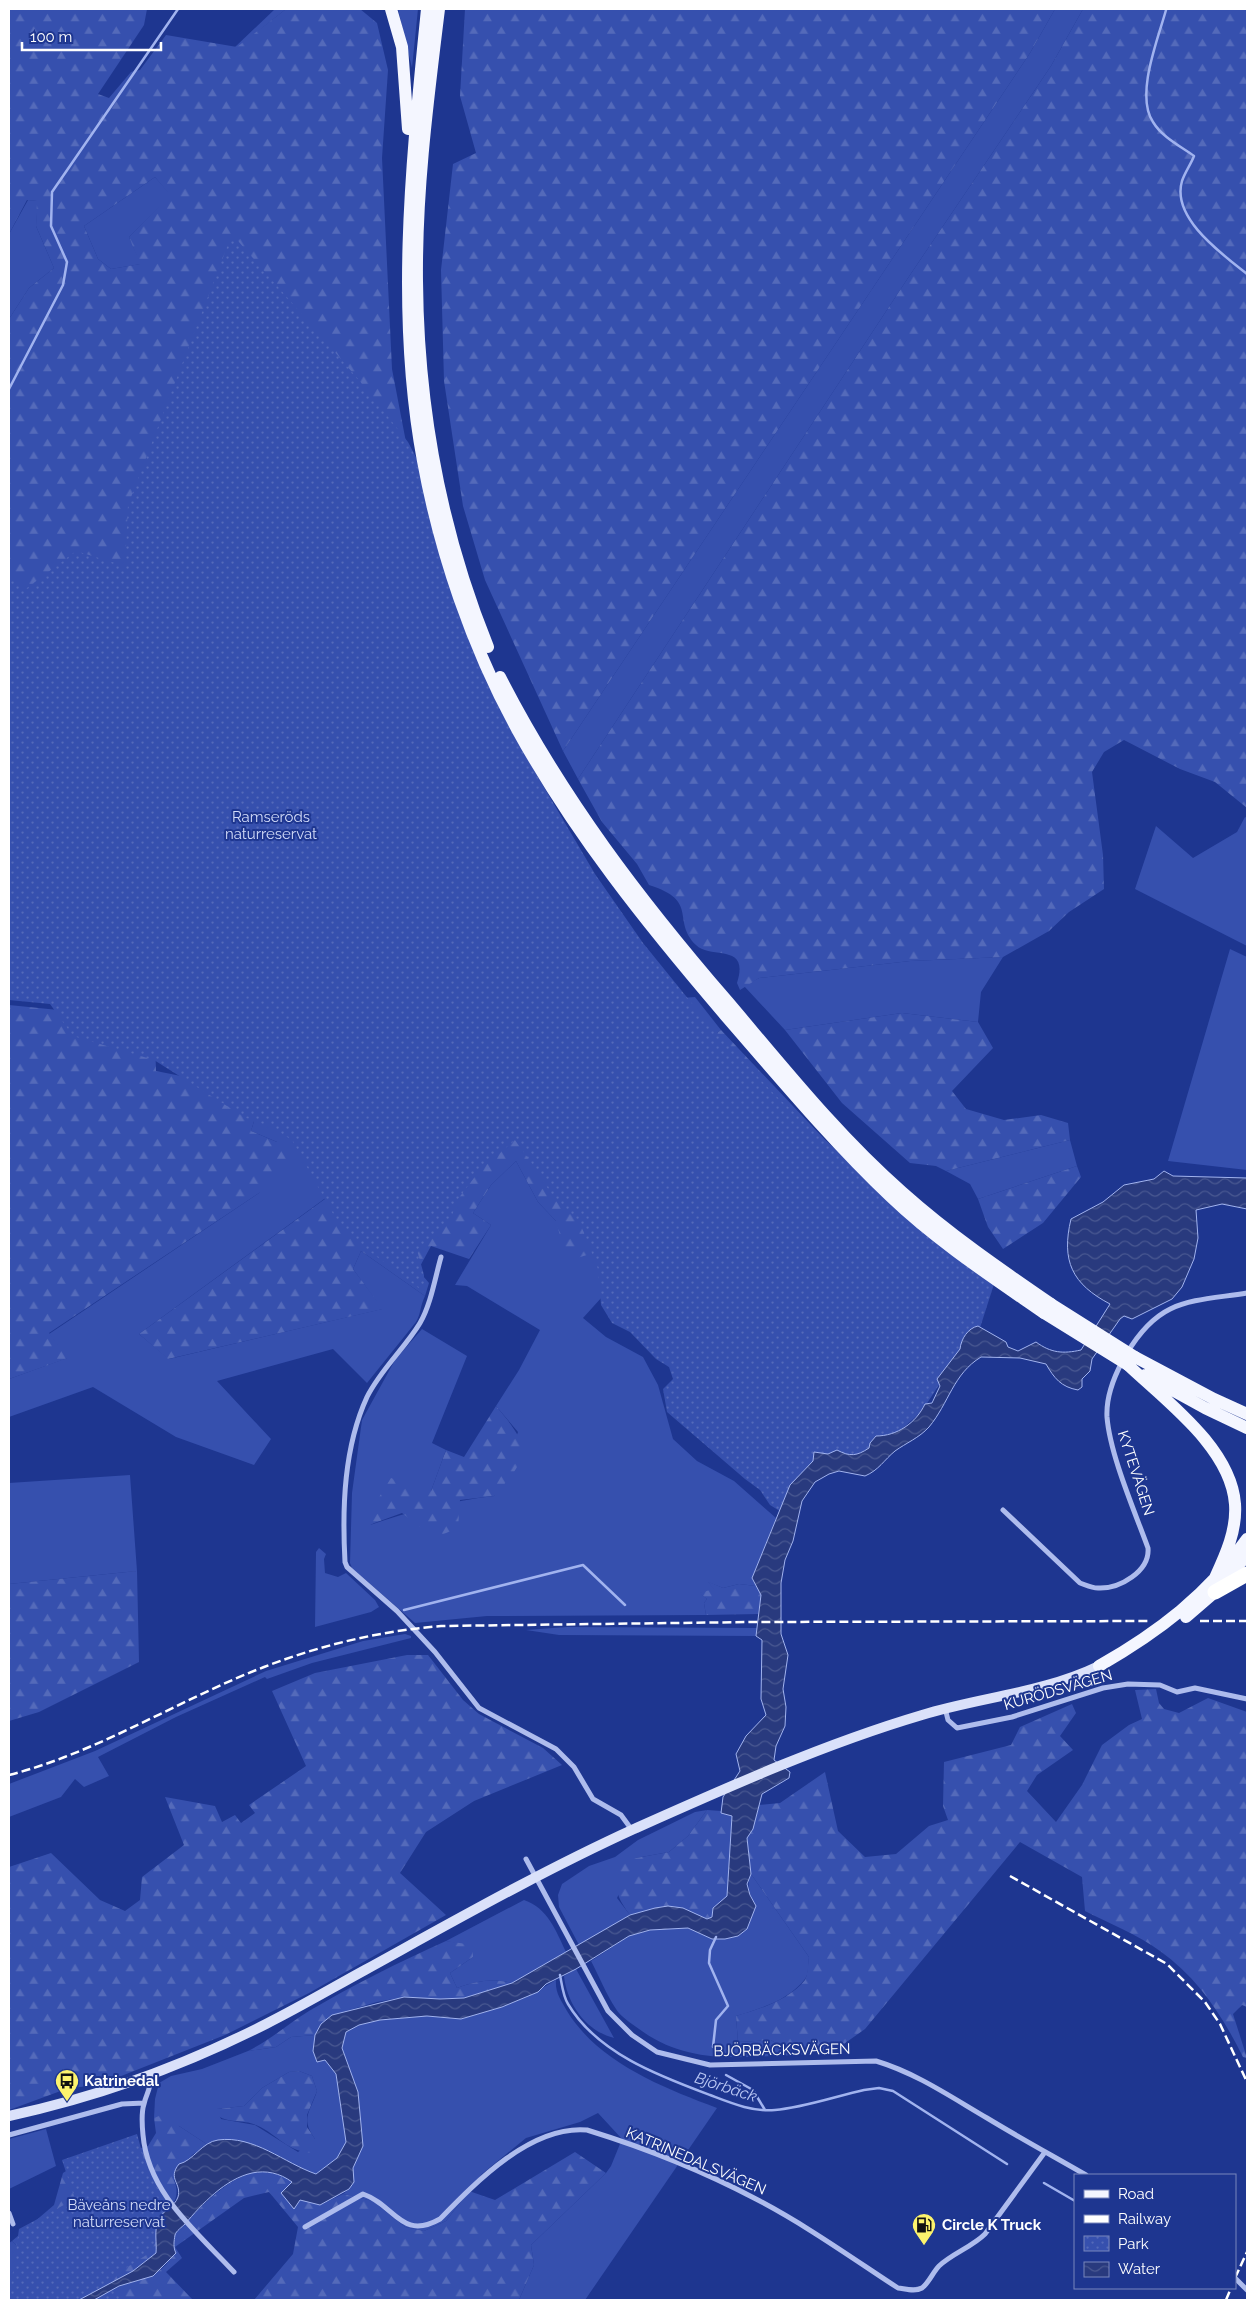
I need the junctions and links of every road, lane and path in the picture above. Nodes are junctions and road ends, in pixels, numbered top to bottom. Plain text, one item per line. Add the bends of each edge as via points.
1 (391, 9) edge
2 (427, 9) edge
3 (439, 9) edge
4 (410, 198) junction
5 (441, 1257) dead end
6 (1247, 1293) edge
7 (1047, 1309) junction
8 (1131, 1361) junction
9 (1247, 1414) edge
10 (1247, 1428) edge
11 (1002, 1510) dead end
12 (1247, 1539) edge
13 (1247, 1555) edge
14 (1247, 1574) edge
15 (1214, 1586) junction
16 (1099, 1666) joint
17 (1247, 1699) edge
18 (945, 1708) junction
19 (632, 1830) junction
20 (526, 1858) dead end
21 (536, 1878) junction
22 (148, 2075) junction
23 (144, 2103) junction
24 (9, 2116) edge
25 (9, 2135) edge
26 (1045, 2152) junction
27 (1084, 2174) edge
28 (9, 2213) edge
29 (13, 2224) dead end
30 (305, 2227) dead end
31 (234, 2272) dead end
32 (1236, 2279) edge
33 (1247, 2290) edge

1 - 4 main road via 402,47 405,73
2 - 4 main road
3 - 7 main road via 420,198 417,279 420,350 428,424 441,497 467,591 499,674 552,771 606,851 682,949 824,1115 902,1192
4 - 7 main road via 408,316 422,458 458,593 516,728 571,818 625,893 673,955 816,1120 893,1199 975,1265
5 - 19 street via 422,1319 368,1396 356,1423 344,1502 345,1562 435,1652 479,1708 556,1749 574,1767 593,1800 621,1815
6 - 11 street, KYTEVÄGEN via 1191,1302 1170,1308 1152,1319 1140,1332 1116,1374 1109,1394 1107,1416 1111,1439 1148,1548 1149,1558 1142,1568 1113,1586 1091,1588 1080,1583
7 - 8 main road, bridge
8 - 9 main road
8 - 10 main road via 1205,1408
8 - 15 main road via 1195,1429 1216,1454 1230,1478 1235,1504 1233,1528
12 - 15 main road
13 - 15 main road
14 - 15 highway
15 - 16 main road via 1194,1611 1148,1643 1122,1658
16 - 18 street via 1051,1685
17 - 18 street, KURÖDSVÄGEN via 1195,1688 1177,1692 1160,1685 1128,1684 1103,1688 1012,1717 957,1728 951,1724
18 - 19 street via 872,1731
19 - 21 street
20 - 21 street, BJÖRBÄCKSVÄGEN
21 - 22 street via 268,2023
21 - 26 street, BJÖRBÄCKSVÄGEN via 608,2010 632,2035 657,2052 710,2065 876,2061 902,2069
22 - 23 street via 150,2090
22 - 24 street via 66,2102
23 - 25 street via 122,2104
23 - 31 street via 147,2161 166,2199
26 - 27 street, BJÖRBÄCKSVÄGEN
26 - 30 street, KATRINEDALSVÄGEN via 985,2234 940,2266 923,2287 912,2290 898,2288 756,2199 705,2175 587,2130 574,2129 542,2137 527,2146 482,2178 433,2224 420,2228 408,2226 371,2197 362,2194
28 - 29 street
32 - 33 street

